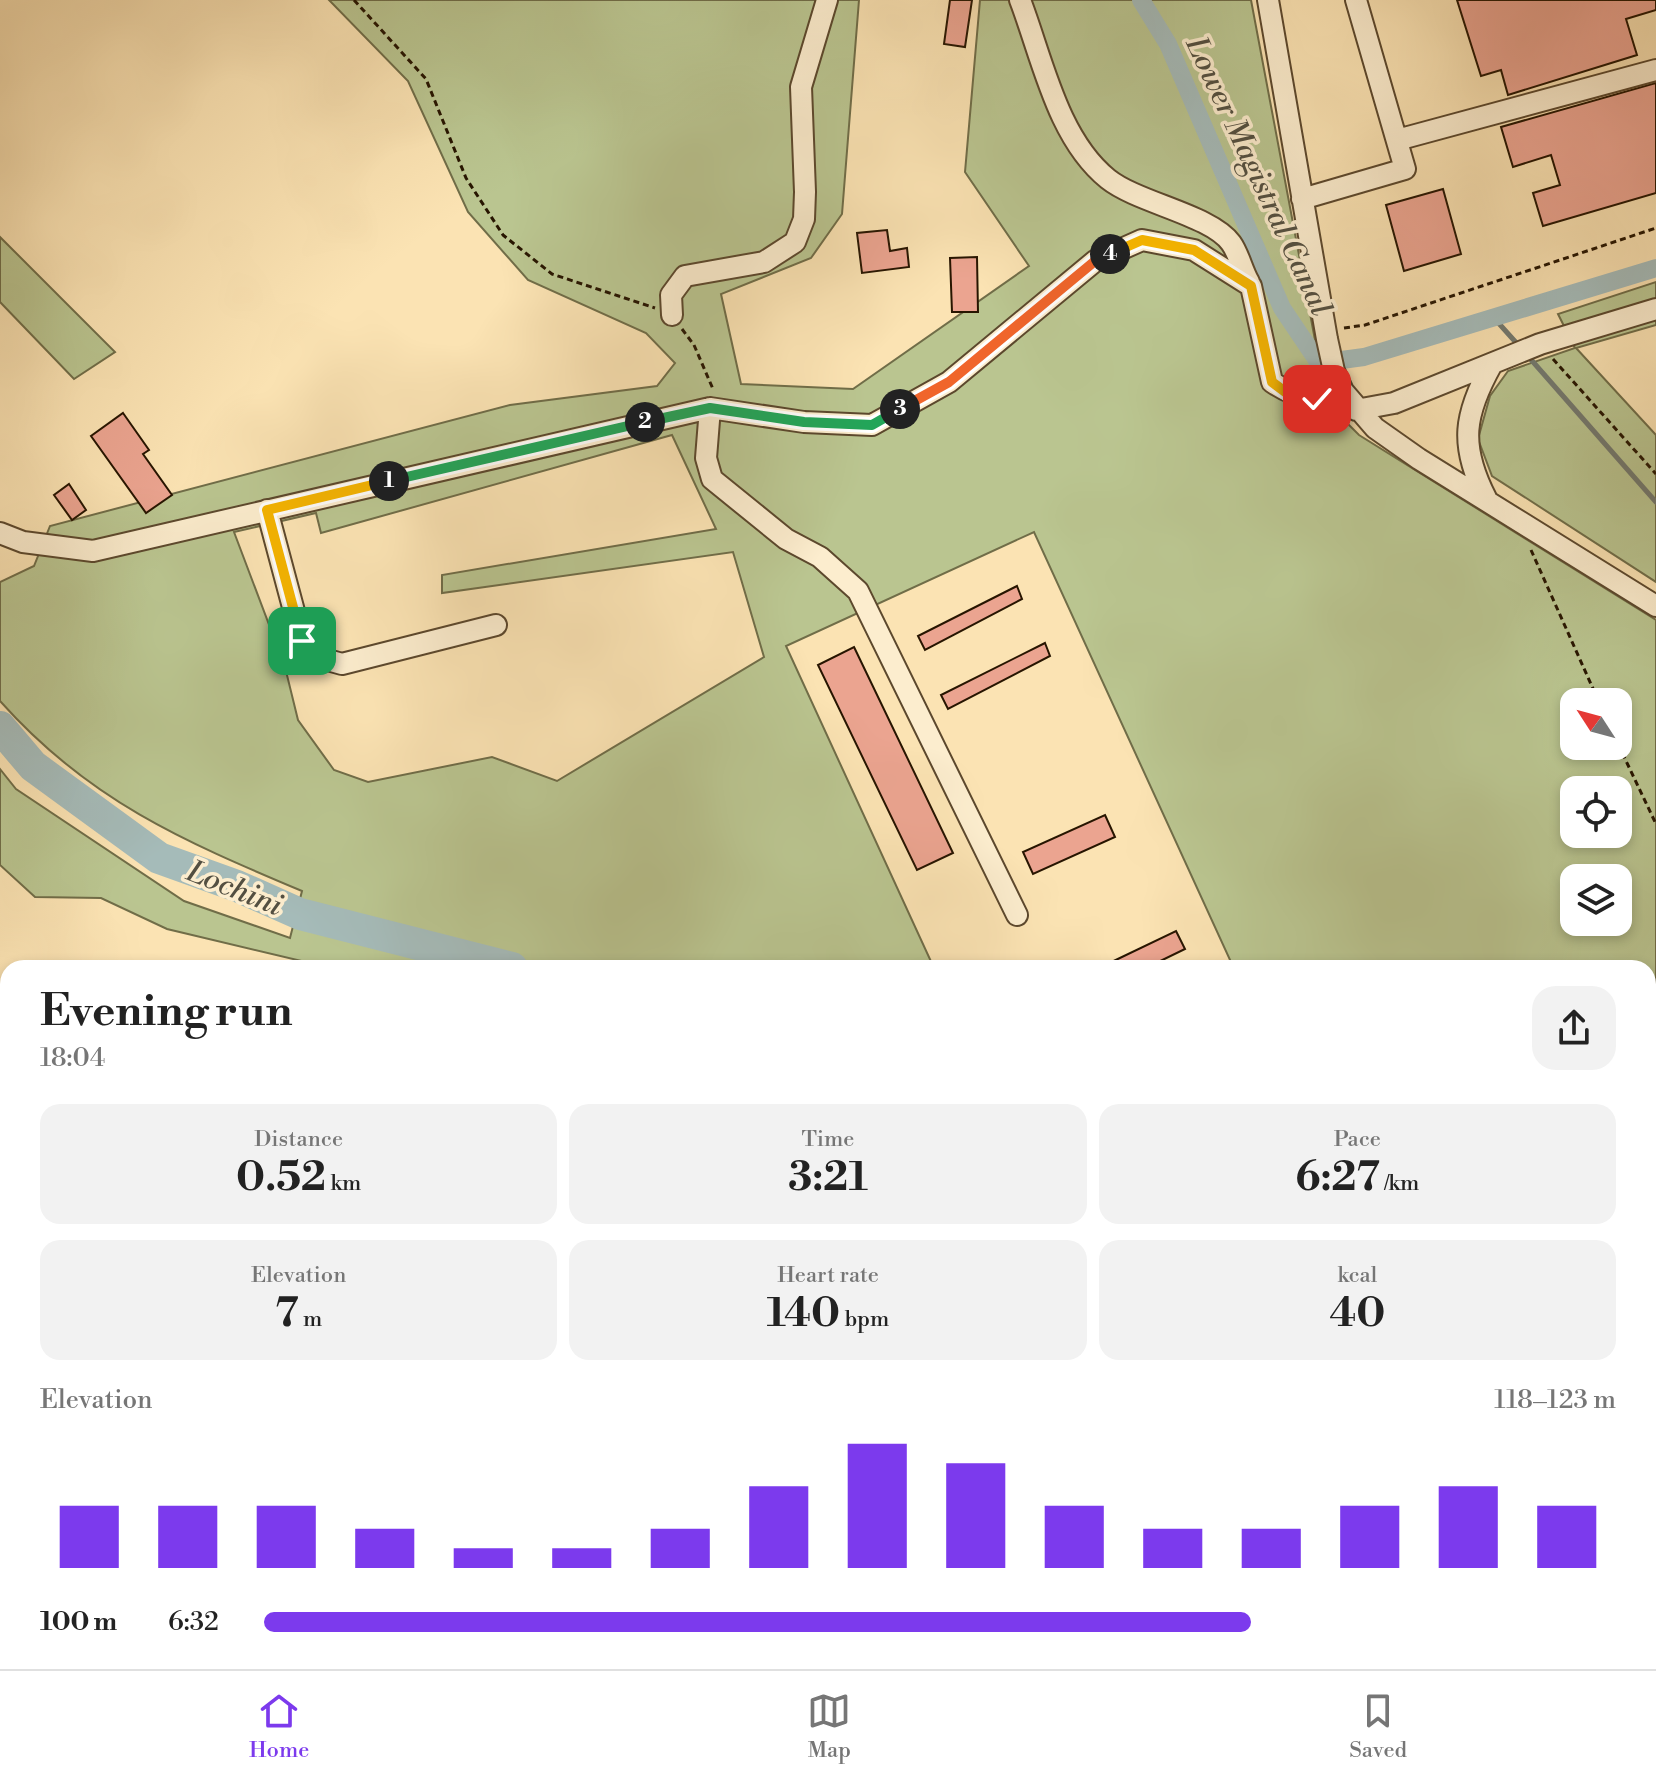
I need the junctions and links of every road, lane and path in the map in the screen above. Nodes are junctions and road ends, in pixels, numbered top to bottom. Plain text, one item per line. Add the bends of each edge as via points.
1 (354, 0) edge
2 (827, 0) edge
3 (1020, 0) edge
4 (1268, 0) edge
5 (1356, 0) edge
6 (1656, 70) edge
7 (1397, 140) junction
8 (1302, 199) junction
9 (1656, 228) edge
10 (1251, 286) junction
11 (1656, 309) edge
12 (672, 315) junction
13 (1326, 335) junction
14 (1540, 344) junction
15 (1492, 364) junction
16 (1343, 391) junction
17 (710, 408) junction
18 (1356, 410) junction
19 (1656, 474) edge
20 (1486, 498) junction
21 (267, 510) junction
22 (0, 533) edge
23 (1529, 546) dead end
24 (1656, 606) edge
25 (496, 625) dead end
26 (1593, 688) edge
27 (1626, 760) edge
28 (1656, 824) edge
29 (1017, 915) dead end

1 - 12 path via 426,79 466,178 503,235 552,274
2 - 12 street via 801,87 804,219 795,242 764,262 685,276 671,295
3 - 10 street via 1058,107 1087,155 1108,179 1214,228 1232,244
4 - 8 street
5 - 7 street
6 - 7 street
7 - 8 street via 1405,169
8 - 13 street
9 - 13 path
10 - 16 street via 1272,382 1288,394 1317,399
10 - 17 street via 1194,250 1142,240 1095,261 949,382 872,425 804,422
11 - 14 street
12 - 17 path via 694,345 715,395
13 - 16 street
14 - 15 street
14 - 19 path
15 - 18 street via 1394,403
15 - 20 street via 1472,399 1467,446 1472,472
16 - 18 street
17 - 21 street
17 - 29 street via 706,458 712,479 858,591
18 - 20 street via 1419,459
20 - 24 street
21 - 22 street via 93,551 23,542
21 - 25 street via 302,641 324,659 342,664
23 - 26 path
27 - 28 path

